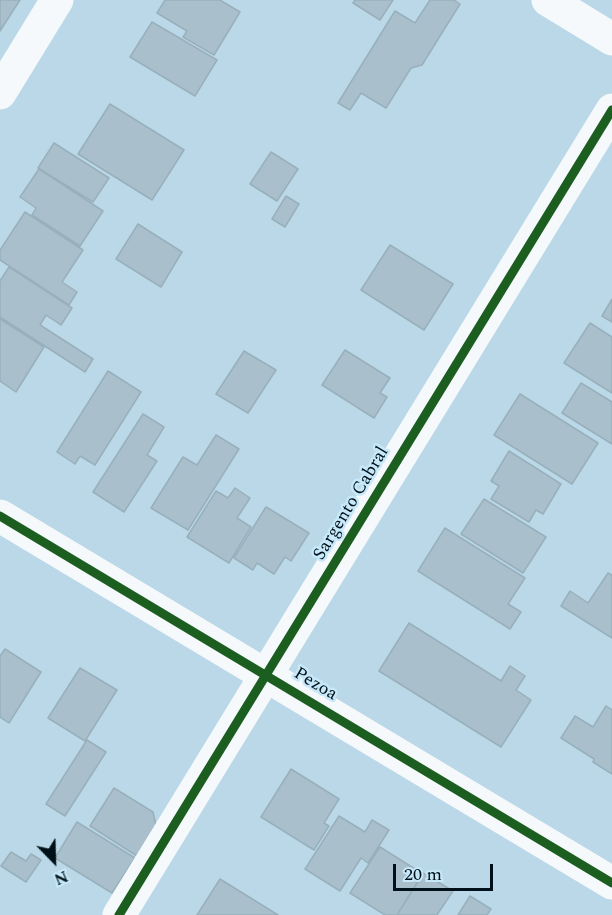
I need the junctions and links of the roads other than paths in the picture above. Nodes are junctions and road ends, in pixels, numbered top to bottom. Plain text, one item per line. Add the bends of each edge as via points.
1 (57, 0) edge
2 (548, 0) edge
3 (612, 39) edge
4 (0, 93) edge
5 (612, 110) edge
6 (0, 516) edge
7 (267, 675) junction
8 (612, 883) edge
9 (119, 915) edge

1 - 4 street
2 - 3 street
5 - 7 street, Sargento Cabral
6 - 7 street, Pezoa
7 - 8 street, Pezoa
7 - 9 street, Sargento Cabral

